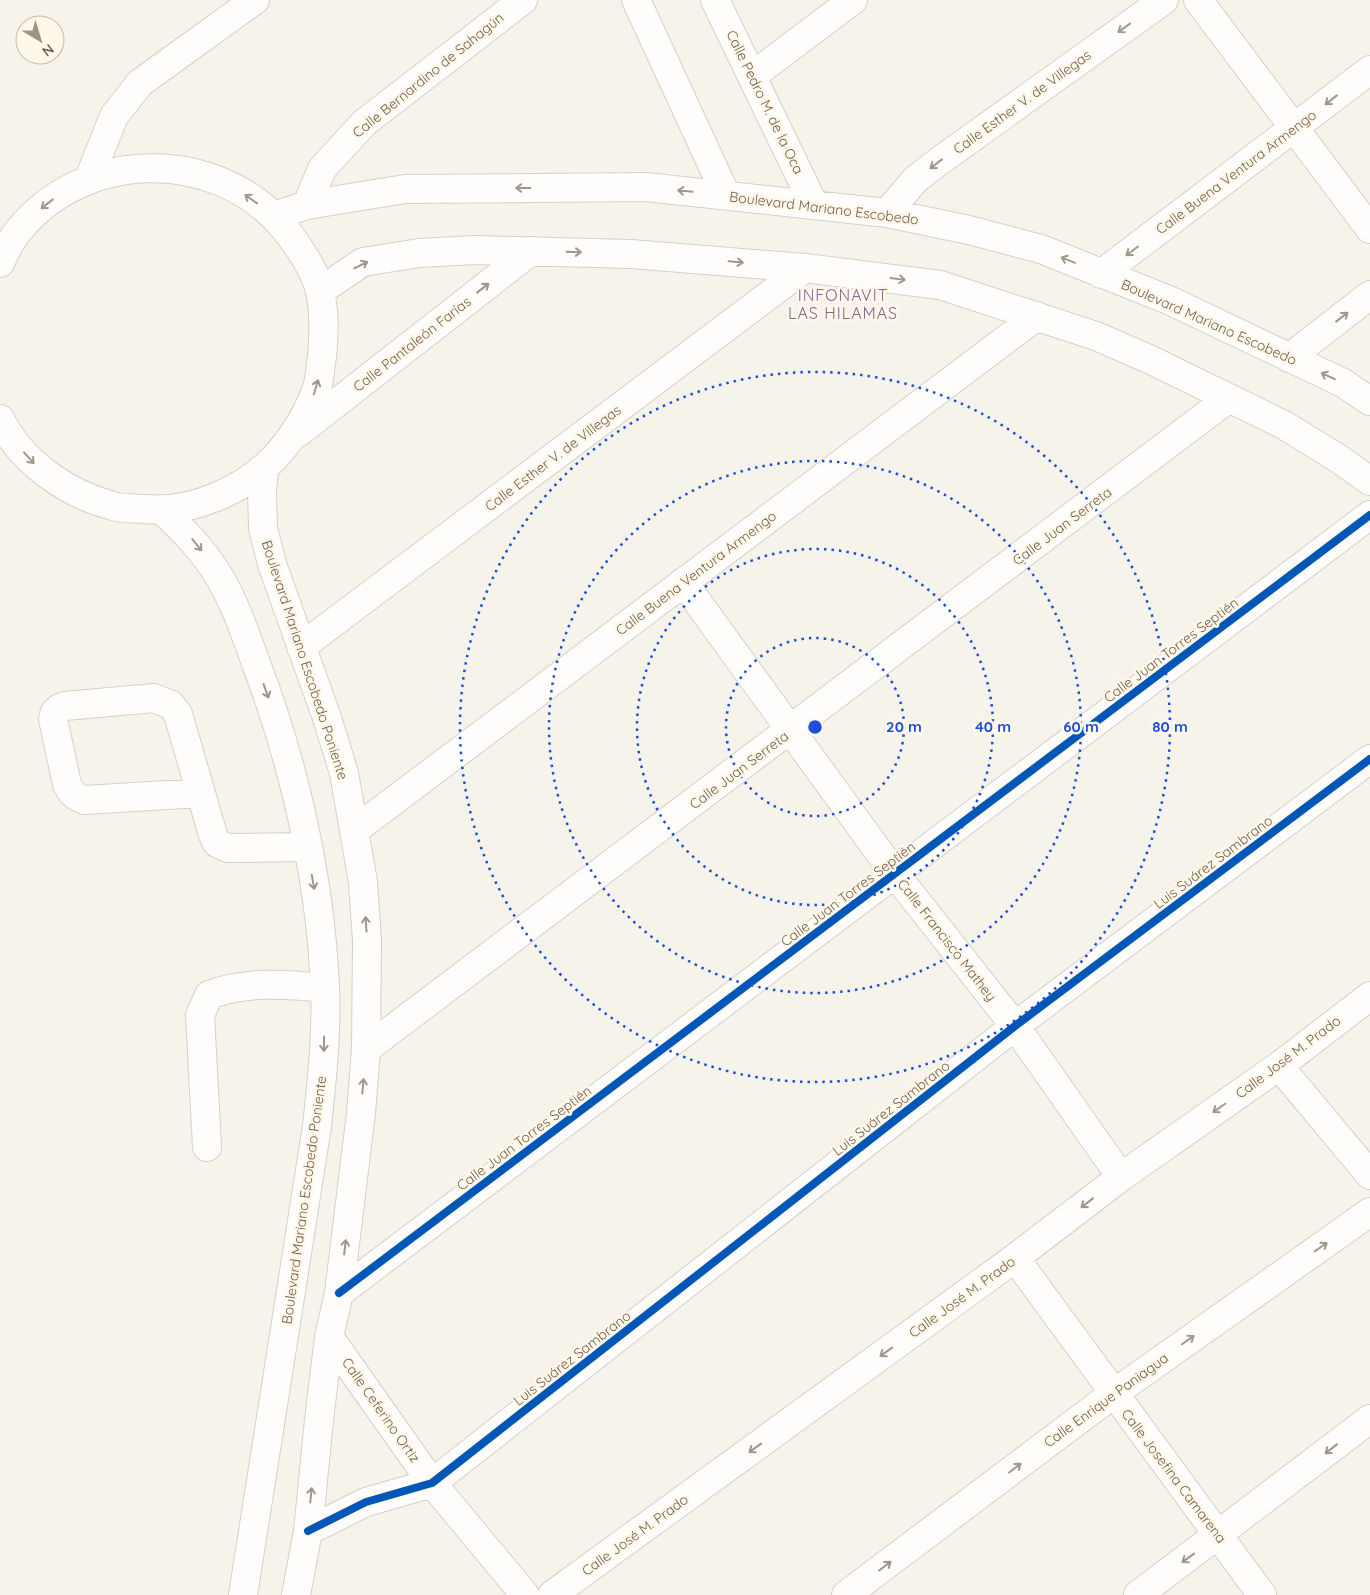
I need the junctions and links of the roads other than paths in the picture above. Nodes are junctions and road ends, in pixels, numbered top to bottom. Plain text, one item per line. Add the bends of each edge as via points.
1 (255, 0) edge
2 (523, 0) edge
3 (636, 0) edge
4 (715, 0) edge
5 (853, 0) edge
6 (1164, 0) edge
7 (1198, 0) edge
8 (1370, 70) edge
9 (752, 76) junction
10 (1295, 129) junction
11 (89, 179) junction
12 (726, 195) junction
13 (814, 204) junction
14 (308, 205) junction
15 (887, 213) junction
16 (274, 216) junction
17 (1370, 229) edge
18 (531, 251) junction
19 (0, 262) edge
20 (805, 268) junction
21 (1101, 274) junction
22 (320, 291) junction
23 (1370, 295) edge
24 (1036, 316) junction
25 (1289, 358) junction
26 (1229, 398) junction
27 (1370, 401) edge
28 (0, 419) edge
29 (293, 437) junction
30 (264, 469) junction
31 (1370, 481) edge
32 (162, 510) junction
33 (1370, 515) edge
34 (683, 582) junction
35 (301, 647) junction
36 (792, 730) junction
37 (1370, 759) edge
38 (200, 793) junction
39 (355, 830) junction
40 (306, 847) junction
41 (895, 874) junction
42 (325, 988) junction
43 (1370, 996) edge
44 (1015, 1026) junction
45 (366, 1049) junction
46 (1279, 1066) junction
47 (206, 1148) dead end
48 (1370, 1175) edge
49 (1121, 1177) junction
50 (1370, 1212) edge
51 (1015, 1258) junction
52 (339, 1293) junction
53 (330, 1337) junction
54 (1113, 1394) junction
55 (1370, 1419) edge
56 (432, 1483) junction
57 (308, 1531) junction
58 (1218, 1536) junction
59 (243, 1595) edge
60 (296, 1595) edge
61 (525, 1595) edge
62 (552, 1595) edge
63 (846, 1595) edge
64 (1138, 1595) edge
65 (1262, 1595) edge

1 - 11 street via 140,83 114,116
2 - 14 street, Calle Bernardino de Sahagún via 364,123 322,169
3 - 12 street
4 - 9 street, Calle Pedro M. de la Oca
5 - 9 street
6 -> 15 street, Calle Esther V. de Villegas via 938,162 916,180
7 - 10 street
8 -> 10 street, Calle Buena Ventura Armengo
9 - 13 street, Calle Pedro M. de la Oca
10 - 17 street
10 -> 21 street, Calle Buena Ventura Armengo
16 -> 11 street via 234,187 188,170 137,167
11 -> 19 street via 46,203 13,238
12 - 13 street, Boulevard Mariano Escobedo
12 -> 14 street, Boulevard Mariano Escobedo via 646,187 405,189
13 - 15 street, Boulevard Mariano Escobedo
14 - 16 street, Boulevard Mariano Escobedo
21 -> 15 street, Boulevard Mariano Escobedo via 1041,249
16 - 22 street via 298,244
18 -> 20 street via 631,254
22 -> 18 street via 363,262 428,252
29 -> 18 street, Calle Pantaleón Farías
20 -> 24 street via 940,285
20 - 35 street, Calle Esther V. de Villegas
21 - 25 street, Boulevard Mariano Escobedo via 1171,301
29 -> 22 street via 318,387 325,332
25 -> 23 street
24 - 26 street via 1096,336
24 - 34 street, Calle Buena Ventura Armengo
27 -> 25 street, Boulevard Mariano Escobedo via 1343,383
26 - 31 street via 1284,425
26 - 36 street, Calle Juan Serreta
28 -> 32 street via 30,461 69,490 114,507
29 - 30 street
30 - 32 street via 217,498
30 - 35 street, Boulevard Mariano Escobedo Poniente via 263,528
32 -> 40 street, Boulevard Mariano Escobedo Poniente via 196,543 232,601 280,727 298,797
33 - 41 street, Calle Juan Torres Septién
34 - 36 street, Calle Francisco Mathey
34 - 39 street, Calle Buena Ventura Armengo
35 - 39 street, Boulevard Mariano Escobedo Poniente via 338,755
36 - 41 street, Calle Francisco Mathey
36 - 45 street, Calle Juan Serreta
37 - 44 street, Luis Suárez Sambrano
38 - 38 street via 178,714 171,705 154,698 64,706 54,713 67,784 77,797 85,800
38 - 40 street via 217,843 228,848
45 -> 39 street, Boulevard Mariano Escobedo Poniente via 367,941
40 -> 42 street, Boulevard Mariano Escobedo Poniente via 321,929
41 - 44 street, Calle Francisco Mathey
41 - 52 street, Calle Juan Torres Septién
42 - 47 street via 291,985 228,988 209,995 200,1016
42 -> 59 street, Boulevard Mariano Escobedo Poniente via 317,1126
43 - 46 street, Calle José M. Prado
44 - 49 street, Calle Francisco Mathey
44 - 56 street, Luis Suárez Sambrano
52 -> 45 street, Boulevard Mariano Escobedo Poniente
46 - 48 street
46 -> 49 street, Calle José M. Prado
49 -> 51 street, Calle José M. Prado
54 -> 50 street, Calle Enrique Paniagua
51 - 54 street, Calle Josefina Camarena
51 -> 62 street, Calle José M. Prado
52 - 53 street, Boulevard Mariano Escobedo Poniente
53 - 56 street, Calle Ceferino Ortiz
57 -> 53 street, Boulevard Mariano Escobedo Poniente
54 - 58 street, Calle Josefina Camarena
63 -> 54 street, Calle Enrique Paniagua
55 -> 58 street
56 - 57 street via 366,1502
56 - 61 street, Calle Ceferino Ortiz
57 - 60 street, Boulevard Mariano Escobedo Poniente
58 -> 64 street
58 - 65 street, Calle Josefina Camarena

